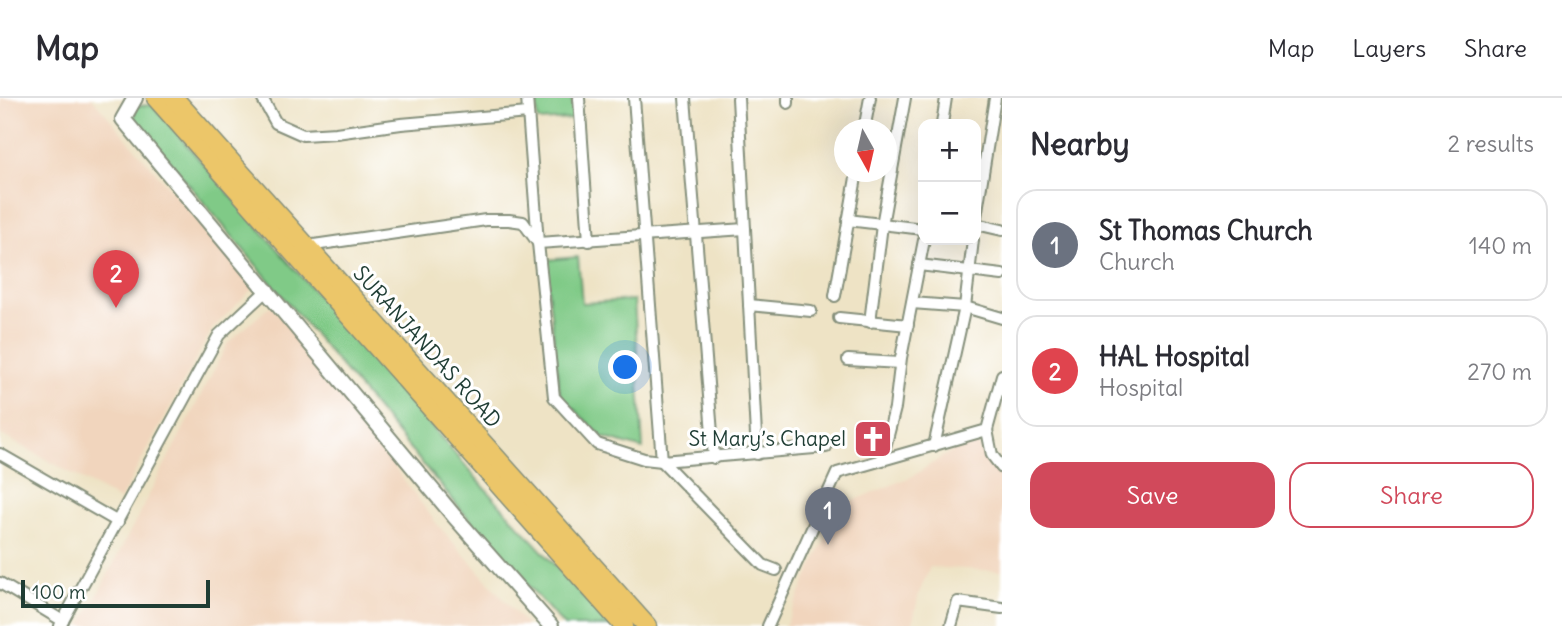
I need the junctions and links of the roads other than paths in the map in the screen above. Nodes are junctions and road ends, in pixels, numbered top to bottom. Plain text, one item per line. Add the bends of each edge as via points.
1 (135, 98) edge
2 (156, 98) edge
3 (174, 98) edge
4 (262, 98) edge
5 (527, 98) edge
6 (579, 98) edge
7 (634, 98) edge
8 (685, 98) edge
9 (738, 98) edge
10 (870, 98) edge
11 (905, 98) edge
12 (946, 98) edge
13 (995, 98) edge
14 (528, 113) junction
15 (866, 119) edge
16 (943, 119) edge
17 (855, 182) edge
18 (981, 186) edge
19 (848, 220) junction
20 (882, 225) junction
21 (981, 226) edge
22 (745, 229) junction
23 (918, 229) edge
24 (1002, 230) edge
25 (696, 233) junction
26 (645, 237) junction
27 (589, 241) junction
28 (538, 243) junction
29 (923, 245) edge
30 (973, 245) edge
31 (307, 246) junction
32 (919, 265) junction
33 (970, 271) junction
34 (1002, 275) edge
35 (268, 289) junction
36 (835, 296) dead end
37 (912, 303) junction
38 (749, 305) junction
39 (965, 307) junction
40 (811, 311) dead end
41 (839, 318) dead end
42 (1002, 318) edge
43 (870, 322) junction
44 (908, 325) junction
45 (848, 360) dead end
46 (900, 363) junction
47 (1001, 379) edge
48 (1002, 425) edge
49 (988, 427) junction
50 (934, 446) junction
51 (826, 447) dead end
52 (0, 454) edge
53 (757, 454) junction
54 (713, 458) junction
55 (882, 459) junction
56 (662, 461) junction
57 (1002, 468) edge
58 (118, 522) junction
59 (776, 570) dead end
60 (0, 583) edge
61 (1002, 608) edge
62 (62, 623) edge
63 (551, 626) edge
64 (624, 626) edge
65 (647, 626) edge
66 (768, 626) edge
67 (951, 626) edge

1 - 35 street via 123,119
2 - 64 main road, SURANJANDAS ROAD
3 - 31 main road, SURANJANDAS ROAD
4 - 14 street via 276,123 303,135
5 - 14 street
6 - 27 street
7 - 26 street
8 - 25 street
9 - 22 street
10 - 15 street
11 - 20 street
12 - 16 street
13 - 18 street
14 - 28 street
17 - 19 street
19 - 20 street
19 - 36 street
20 - 23 street
20 - 43 street
21 - 24 street
22 - 25 street
22 - 38 street
25 - 26 street
25 - 54 street
26 - 27 street
26 - 56 street
27 - 28 street
28 - 31 street via 523,222 486,220
28 - 56 street via 554,397 597,444 644,460
29 - 32 street
30 - 33 street
31 - 65 main road, SURANJANDAS ROAD
32 - 33 street
32 - 37 street
33 - 34 street
33 - 39 street
35 - 58 street via 219,335
35 - 63 street via 454,516
37 - 39 street
37 - 44 street
38 - 40 street
38 - 53 street
39 - 42 street
39 - 50 street
41 - 43 street
43 - 44 street
44 - 46 street
45 - 46 street
46 - 55 street
47 - 49 street
48 - 49 street
49 - 50 street
49 - 57 street via 992,454
50 - 55 street
51 - 53 street
52 - 58 street
53 - 54 street
54 - 56 street
55 - 66 street via 837,473
56 - 59 street via 763,565
58 - 62 street
60 - 62 street
61 - 67 street via 958,602

